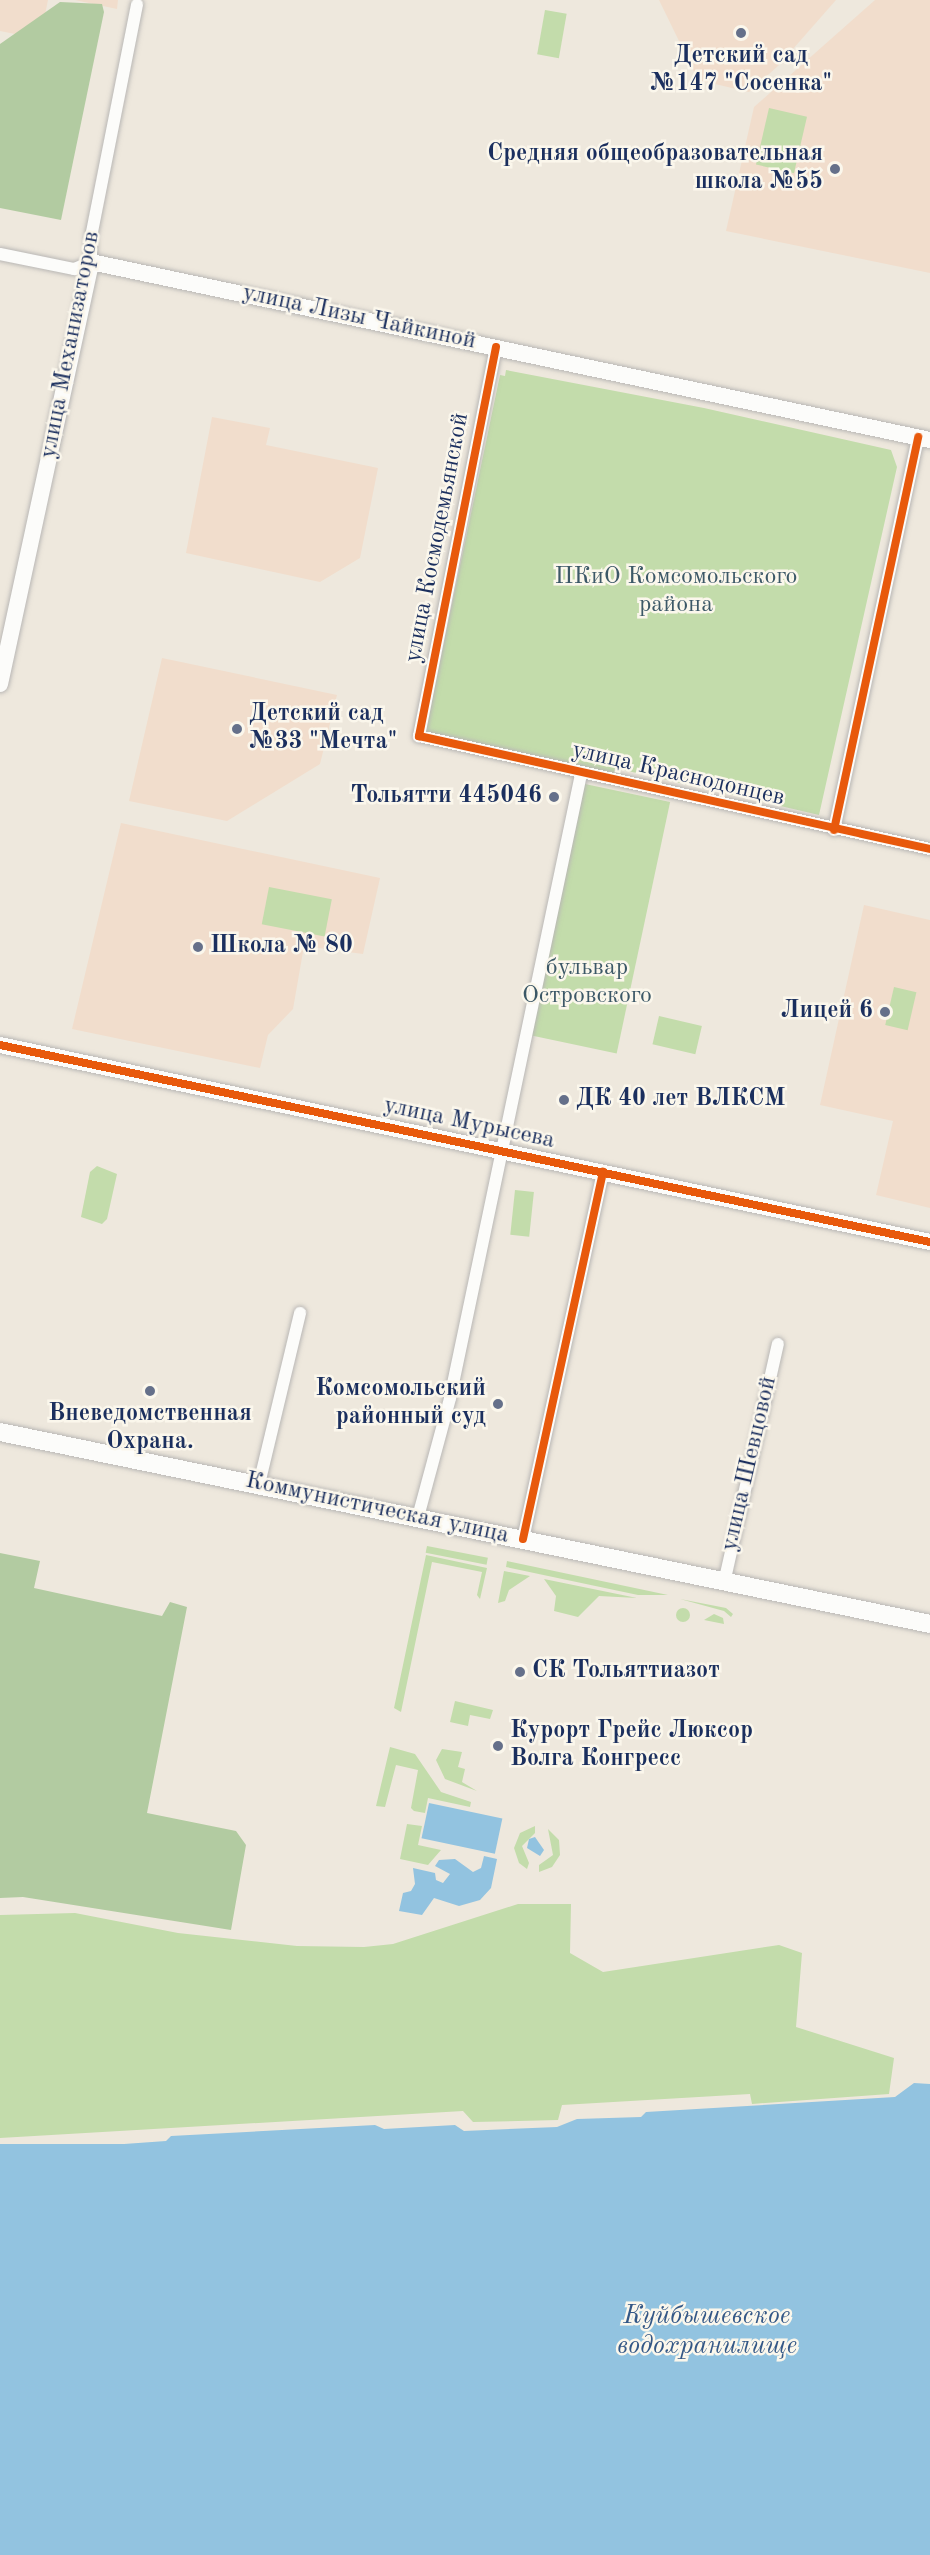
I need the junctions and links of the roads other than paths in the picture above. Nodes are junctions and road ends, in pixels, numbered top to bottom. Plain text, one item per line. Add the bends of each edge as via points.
1 (138, 4) dead end
2 (0, 254) edge
3 (90, 262) junction
4 (496, 347) junction
5 (924, 438) edge
6 (0, 684) edge
7 (418, 736) joint
8 (581, 774) junction
9 (834, 830) junction
10 (930, 849) edge
11 (0, 1045) edge
12 (501, 1151) junction
13 (603, 1172) junction
14 (930, 1242) edge
15 (300, 1313) dead end
16 (778, 1344) dead end
17 (0, 1432) edge
18 (259, 1484) junction
19 (418, 1517) junction
20 (523, 1539) junction
21 (724, 1583) junction
22 (930, 1624) edge

1 - 3 street, улица Механизаторов
2 - 3 street, улица Лизы Чайкиной via 74,269
3 - 4 main road, улица Лизы Чайкиной
3 - 6 main road, улица Механизаторов
4 - 5 main road, улица Лизы Чайкиной
4 - 7 street, улица Космодемьянской
5 - 9 street
7 - 8 street, улица Краснодонцев
8 - 9 street, улица Краснодонцев
8 - 12 street
9 - 10 street, улица Краснодонцев
11 - 12 main road, улица Мурысева
12 - 13 main road, улица Мурысева
12 - 19 street via 450,1398
13 - 14 main road, улица Мурысева
13 - 20 street
15 - 18 street
16 - 21 street, улица Шевцовой
17 - 18 main road, Коммунистическая улица
18 - 19 main road, Коммунистическая улица
19 - 20 main road, Коммунистическая улица
20 - 21 main road, Коммунистическая улица
21 - 22 main road, Коммунистическая улица

